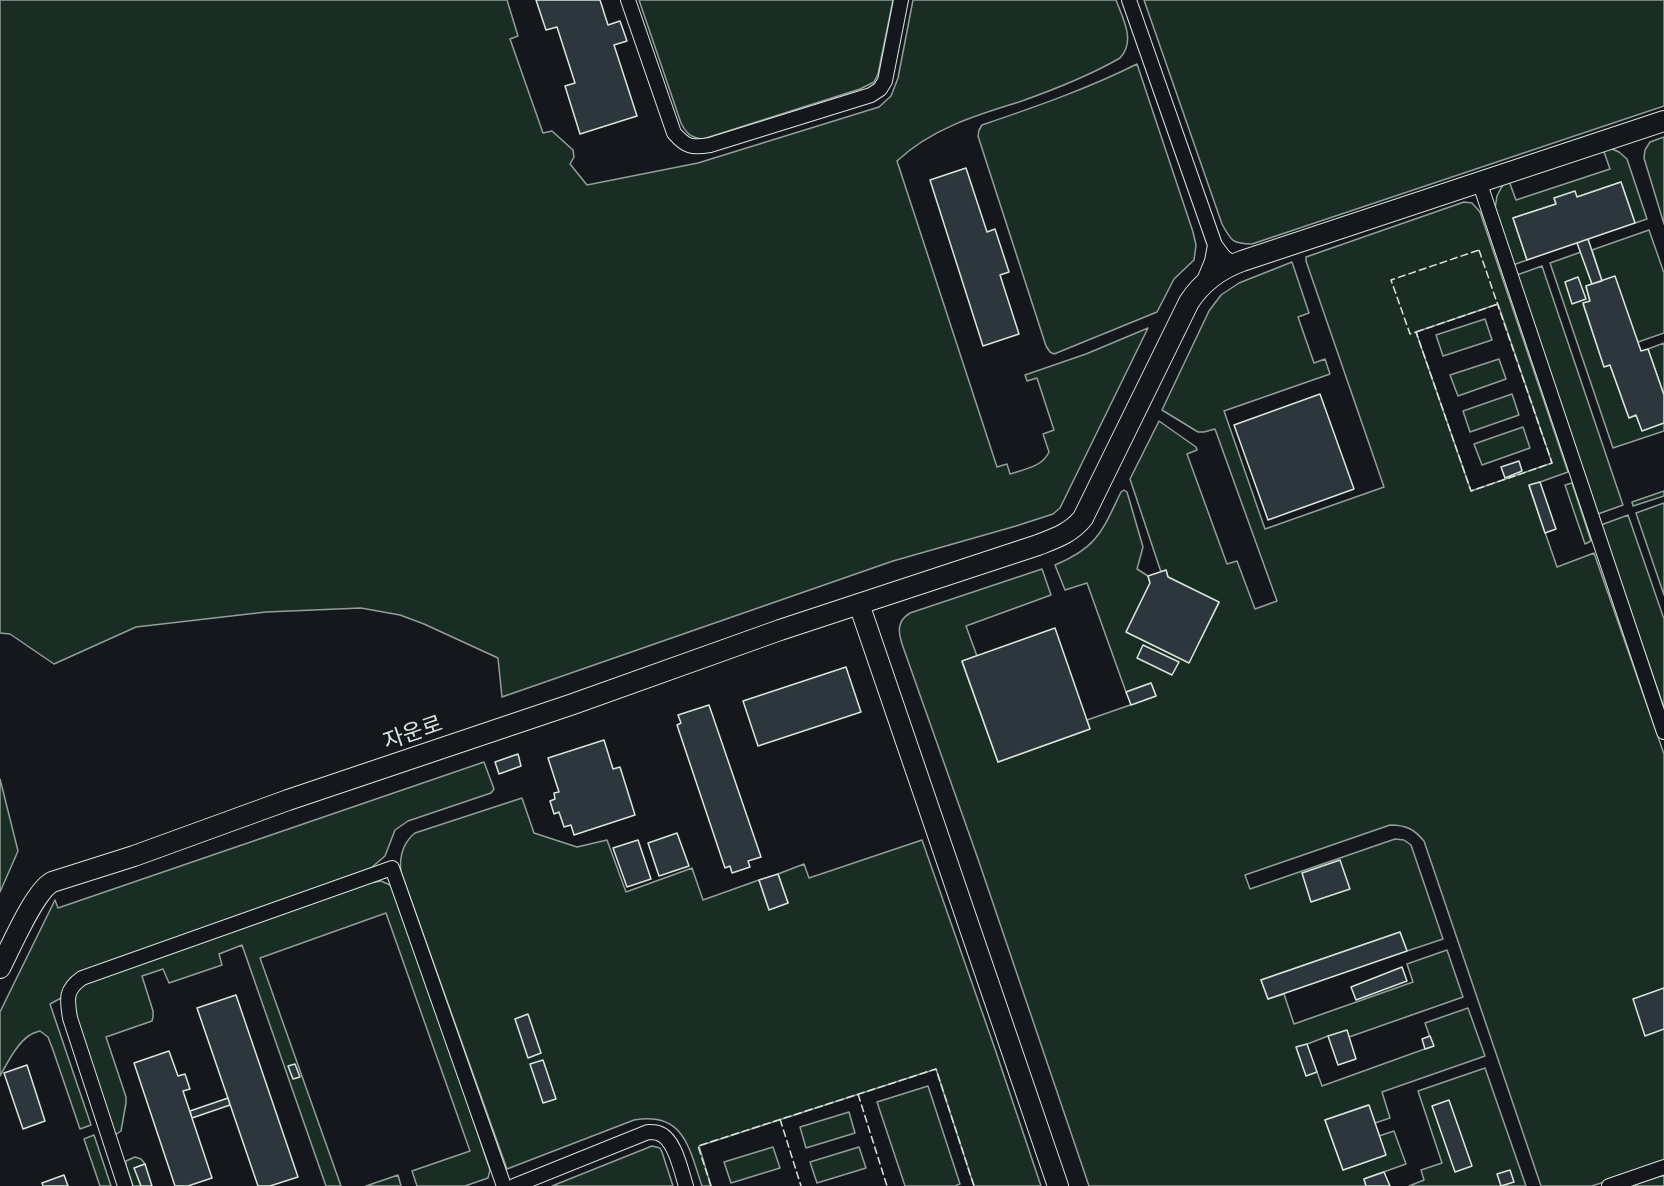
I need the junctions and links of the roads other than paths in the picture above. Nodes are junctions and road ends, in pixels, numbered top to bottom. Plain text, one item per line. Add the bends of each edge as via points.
1 (628, 0) edge
2 (901, 0) edge
3 (1129, 0) edge
4 (1664, 121) edge
5 (1479, 181) junction
6 (1215, 245) junction
7 (1234, 264) junction
8 (1202, 286) junction
9 (859, 604) junction
10 (1664, 732) edge
11 (0, 968) edge
12 (1664, 1167) edge
13 (125, 1186) edge
14 (504, 1186) edge
15 (514, 1186) edge
16 (686, 1186) edge
17 (1058, 1186) edge
18 (1609, 1186) edge

1 - 2 street via 674,133 681,142 696,147 871,95 885,81
3 - 6 street
4 - 5 street, 자운로
5 - 7 street, 자운로
5 - 10 street
6 - 7 street
6 - 8 street
7 - 8 street, 자운로
8 - 9 street, 자운로 via 1189,302 1083,518 1075,527 1038,545
9 - 11 street, 자운로 via 52,882 36,898
9 - 17 street
12 - 18 street
13 - 14 street via 70,1018 68,994 73,985 82,978 392,868
15 - 16 street via 648,1132 658,1132 675,1151

